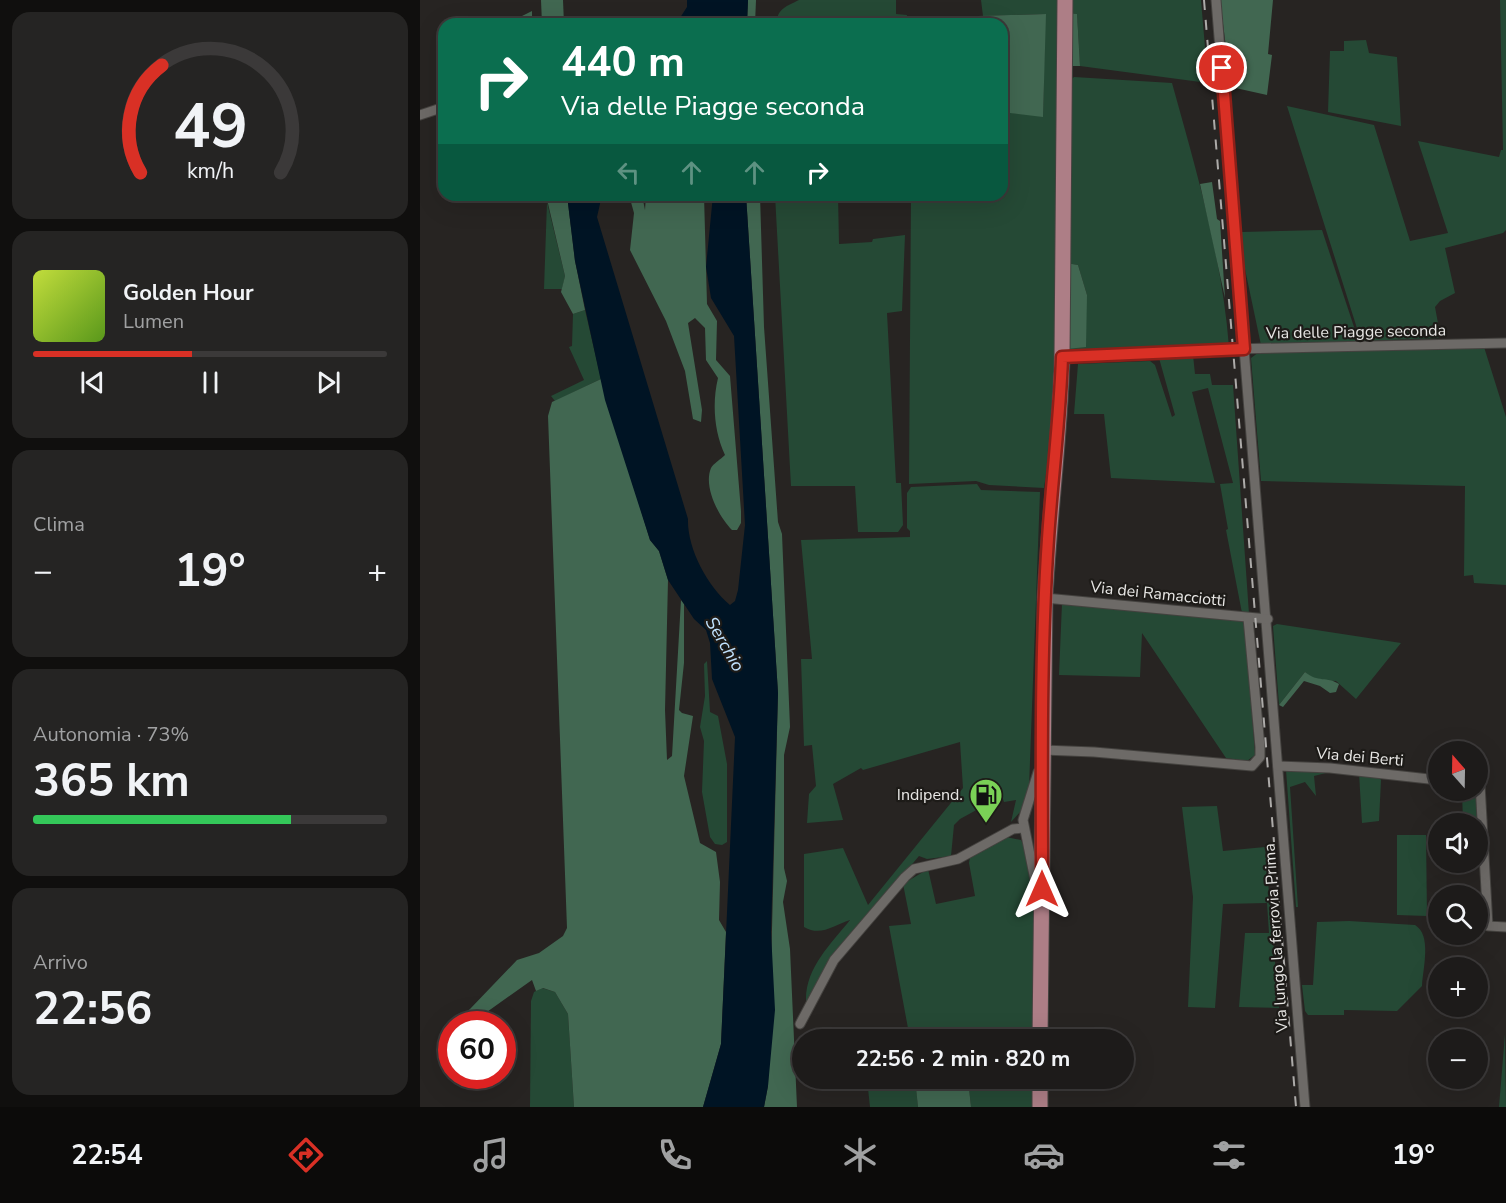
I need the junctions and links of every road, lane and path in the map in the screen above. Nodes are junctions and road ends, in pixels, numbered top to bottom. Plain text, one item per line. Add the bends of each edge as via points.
1 (1065, 0) edge
2 (1216, 0) edge
3 (438, 109) edge
4 (420, 115) edge
5 (1506, 343) edge
6 (1244, 349) junction
7 (1062, 357) junction
8 (1045, 598) junction
9 (1248, 618) junction
10 (1268, 619) junction
11 (1043, 754) junction
12 (1278, 766) junction
13 (1428, 779) edge
14 (1481, 801) edge
15 (1023, 828) junction
16 (1042, 889) junction
17 (1506, 927) edge
18 (800, 1024) dead end
19 (1040, 1029) edge
20 (1040, 1089) edge
21 (1040, 1107) edge
22 (1305, 1107) edge

1 - 7 main road
2 - 6 street, Via lungo la ferrovia Prima
3 - 4 street
5 - 6 street, Via delle Piagge seconda
6 - 7 street, Via delle Piagge seconda
6 - 10 street, Via lungo la ferrovia Prima
7 - 8 main road
8 - 9 street, Via dei Ramacciotti
8 - 11 main road
9 - 10 street, Via dei Ramacciotti
9 - 11 street via 1260,747 1260,757 1252,766 1094,752
10 - 12 street, Via lungo la ferrovia Prima
11 - 15 street
11 - 16 main road
12 - 13 street, Via dei Berti
12 - 22 street, Via lungo la ferrovia Prima
14 - 17 street via 1488,926
15 - 16 street via 1035,880
15 - 18 street via 1013,829 958,859 914,869 834,960
16 - 19 main road
20 - 21 main road

